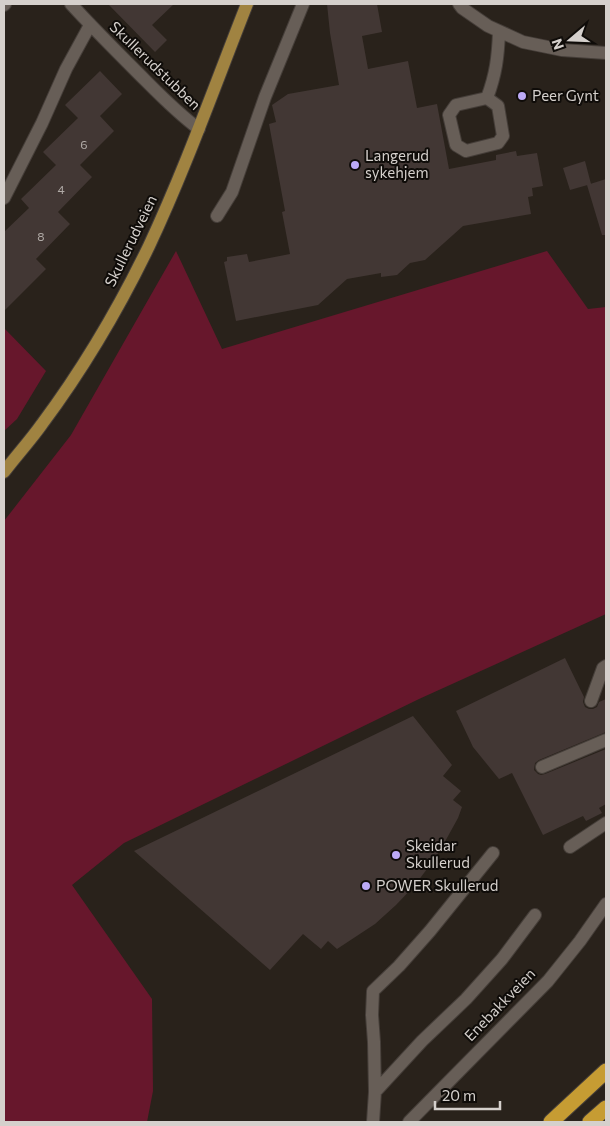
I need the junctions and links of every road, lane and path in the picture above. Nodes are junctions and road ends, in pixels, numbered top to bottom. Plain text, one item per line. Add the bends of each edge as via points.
1 (71, 4) edge
2 (247, 4) edge
3 (303, 4) edge
4 (458, 4) edge
5 (90, 25) junction
6 (499, 32) junction
7 (606, 53) edge
8 (487, 98) junction
9 (199, 130) junction
10 (4, 198) edge
11 (217, 216) dead end
12 (4, 472) edge
13 (606, 666) edge
14 (591, 701) dead end
15 (606, 740) edge
16 (542, 767) dead end
17 (606, 823) edge
18 (570, 847) dead end
19 (493, 852) dead end
20 (606, 904) edge
21 (535, 915) dead end
22 (606, 1071) edge
23 (375, 1092) junction
24 (606, 1108) edge
25 (373, 1122) edge
26 (408, 1122) edge
27 (551, 1122) edge
28 (590, 1122) edge

1 - 5 street, Skullerudstubben
2 - 9 main road, Skullerudveien
3 - 11 street via 265,97 232,192
4 - 6 street
5 - 9 street, Skullerudstubben
5 - 10 street, Skullerudstubben
6 - 7 street via 530,44
6 - 8 street via 497,66
8 - 8 street via 456,106 450,115 456,145 466,151 498,143 503,136 498,106
9 - 12 main road, Skullerudveien via 148,247 113,314 78,374
13 - 14 street
15 - 16 street
17 - 18 street
19 - 23 street via 430,931 373,991
20 - 26 street, Enebakkveien via 548,981
21 - 23 street via 466,999
22 - 27 highway
23 - 25 street
24 - 28 highway

